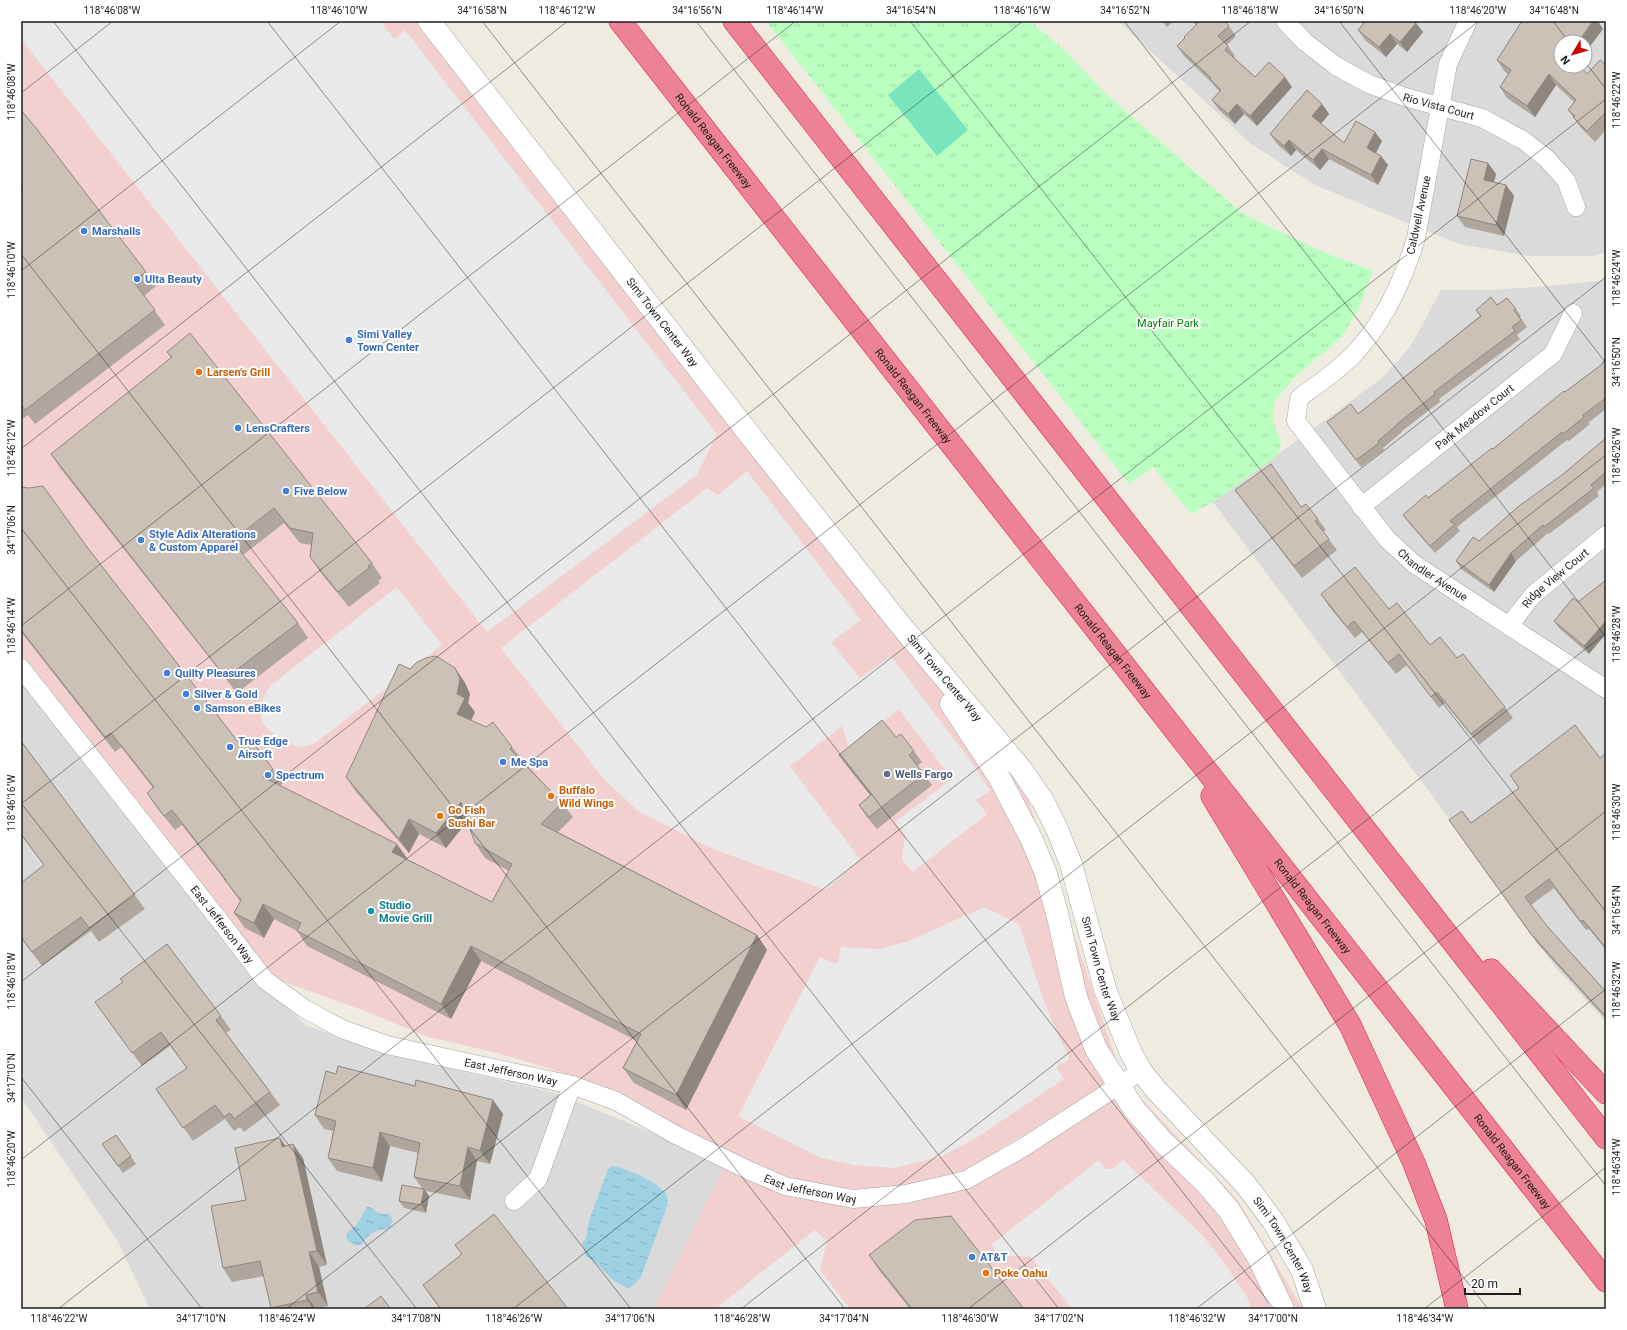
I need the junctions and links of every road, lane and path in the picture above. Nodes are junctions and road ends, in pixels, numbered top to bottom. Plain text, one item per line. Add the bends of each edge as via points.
1 (429, 21) edge
2 (620, 21) edge
3 (734, 21) edge
4 (1285, 21) edge
5 (1468, 21) edge
6 (1440, 106) junction
7 (1576, 206) dead end
8 (1573, 313) dead end
9 (1296, 421) joint
10 (1361, 507) junction
11 (1606, 535) edge
12 (898, 622) junction
13 (1509, 626) junction
14 (21, 668) edge
15 (1606, 689) edge
16 (1159, 710) junction
17 (1406, 881) junction
18 (1141, 1071) junction
19 (572, 1085) junction
20 (1119, 1087) junction
21 (1606, 1093) edge
22 (1606, 1138) edge
23 (514, 1201) dead end
24 (1606, 1281) edge
25 (1283, 1309) edge
26 (1315, 1309) edge
27 (1457, 1309) edge

1 - 12 street, Simi Town Center Way
2 - 16 highway, Ronald Reagan Freeway
3 - 17 highway
4 - 6 street, Rio Vista Court via 1305,42 1336,66 1369,84
5 - 6 street, Caldwell Avenue via 1448,64
6 - 7 street, Rio Vista Court via 1482,118 1523,140 1546,158 1566,180
6 - 9 street, Caldwell Avenue via 1416,238 1395,295 1378,324 1354,353 1334,372 1299,398
8 - 10 street, Park Meadow Court via 1553,354
9 - 10 street, Chandler Avenue
10 - 13 street, Chandler Avenue via 1387,539 1414,564
11 - 13 street, Ridge View Court via 1533,595
12 - 18 street, Simi Town Center Way via 1021,769 1043,801 1071,864 1106,992 1127,1046
12 - 20 street, Simi Town Center Way via 999,777 1032,840 1046,874 1057,913 1076,997 1096,1049
13 - 15 street, Chandler Avenue
14 - 19 street, East Jefferson Way via 265,980 312,1013 342,1029 387,1045
16 - 24 highway, Ronald Reagan Freeway
16 - 27 highway via 1350,1025 1414,1163 1436,1220
17 - 21 highway
17 - 22 highway
18 - 20 street, East Jefferson Way
18 - 26 street, Simi Town Center Way via 1246,1185 1273,1221 1302,1270
19 - 20 street, East Jefferson Way via 616,1101 676,1135 785,1186 853,1199 906,1194 966,1180
19 - 23 street via 538,1179
20 - 25 street, Simi Town Center Way via 1158,1136 1205,1182 1229,1210 1259,1259

